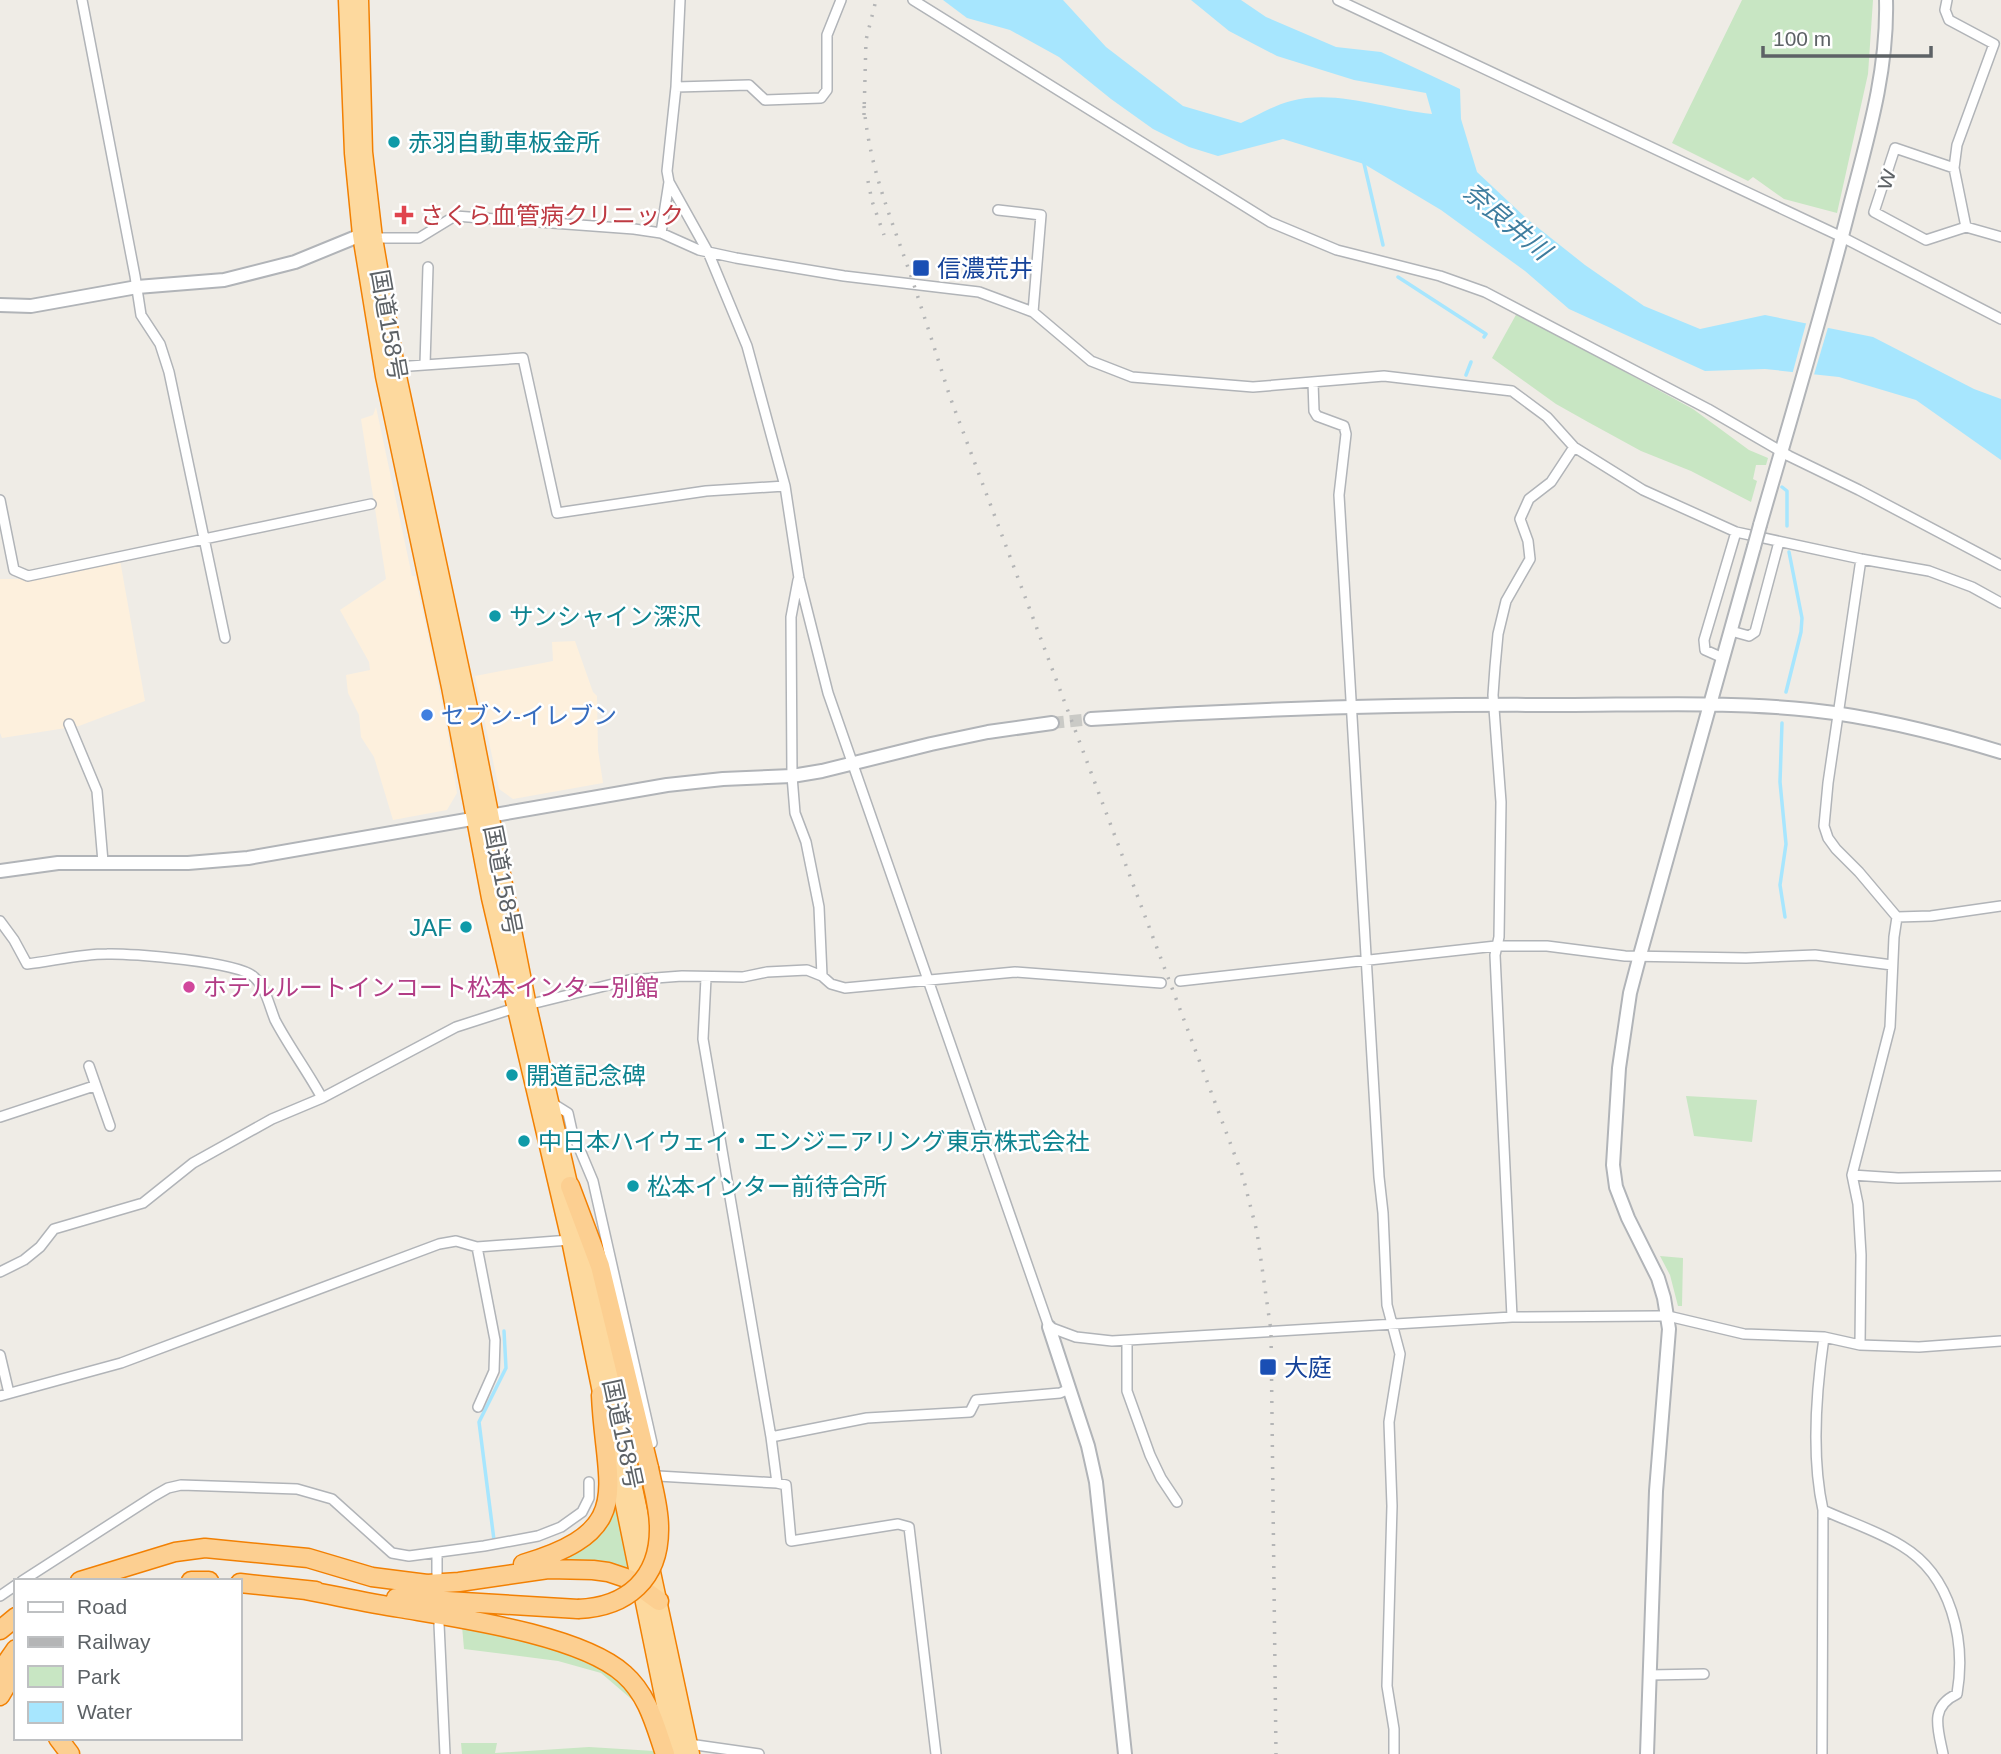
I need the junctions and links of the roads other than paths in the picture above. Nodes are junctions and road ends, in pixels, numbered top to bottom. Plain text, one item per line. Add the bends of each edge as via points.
1 (82, 0) edge
2 (347, 0) edge
3 (360, 0) edge
4 (680, 0) edge
5 (841, 0) edge
6 (913, 0) edge
7 (1338, 0) edge
8 (1886, 0) edge
9 (1947, 0) edge
10 (676, 87) junction
11 (1954, 168) junction
12 (669, 182) junction
13 (998, 210) dead end
14 (1966, 227) junction
15 (661, 233) junction
16 (368, 236) junction
17 (2001, 237) edge
18 (1841, 240) junction
19 (708, 252) junction
20 (428, 267) dead end
21 (137, 287) junction
22 (0, 306) edge
23 (1032, 312) junction
24 (2001, 319) edge
25 (425, 364) junction
26 (396, 367) junction
27 (1313, 382) junction
28 (1574, 447) junction
29 (1782, 450) junction
30 (785, 486) junction
31 (0, 500) edge
32 (370, 504) dead end
33 (1736, 532) junction
34 (204, 537) junction
35 (1779, 542) junction
36 (1861, 559) junction
37 (2001, 565) edge
38 (799, 578) junction
39 (2001, 603) edge
40 (1731, 631) junction
41 (225, 638) dead end
42 (1723, 658) junction
43 (1495, 705) junction
44 (1709, 705) junction
45 (1352, 707) junction
46 (1839, 713) junction
47 (1091, 719) tunnel mouth
48 (1052, 723) tunnel mouth
49 (69, 724) dead end
50 (2001, 752) edge
51 (851, 764) junction
52 (792, 776) junction
53 (490, 816) junction
54 (473, 819) junction
55 (103, 862) junction
56 (0, 871) edge
57 (2001, 906) edge
58 (1897, 917) junction
59 (0, 921) edge
60 (1496, 946) junction
61 (1640, 955) junction
62 (1368, 961) junction
63 (1892, 965) junction
64 (821, 976) junction
65 (706, 978) junction
66 (930, 981) junction
67 (1180, 981) dead end
68 (1161, 983) dead end
69 (521, 1007) junction
70 (89, 1066) dead end
71 (94, 1086) junction
72 (322, 1098) junction
73 (550, 1102) junction
74 (0, 1117) edge
75 (110, 1126) dead end
76 (1852, 1175) junction
77 (2001, 1176) edge
78 (570, 1186) junction
79 (570, 1240) junction
80 (477, 1247) junction
81 (0, 1272) edge
82 (1668, 1316) junction
83 (1513, 1317) junction
84 (1393, 1325) junction
85 (1049, 1327) junction
86 (1824, 1337) junction
87 (1127, 1341) junction
88 (2001, 1341) edge
89 (1860, 1345) junction
90 (0, 1355) edge
91 (1069, 1389) junction
92 (4, 1394) edge
93 (601, 1395) junction
94 (478, 1407) dead end
95 (771, 1437) junction
96 (654, 1472) junction
97 (589, 1482) dead end
98 (777, 1483) junction
99 (635, 1488) junction
100 (1177, 1502) dead end
101 (1823, 1510) junction
102 (437, 1553) junction
103 (160, 1557) junction
104 (437, 1574) dead end
105 (25, 1579) edge
106 (87, 1579) edge
107 (116, 1579) edge
108 (242, 1583) edge
109 (459, 1583) junction
110 (641, 1586) junction
111 (305, 1590) junction
112 (659, 1601) junction
113 (14, 1619) edge
114 (439, 1624) dead end
115 (0, 1630) edge
116 (14, 1652) edge
117 (0, 1672) edge
118 (14, 1672) edge
119 (1704, 1674) dead end
120 (1649, 1675) junction
121 (0, 1696) edge
122 (690, 1749) edge
123 (445, 1754) edge
124 (665, 1754) edge
125 (675, 1754) edge
126 (759, 1754) edge
127 (936, 1754) edge
128 (1125, 1754) edge
129 (1394, 1754) edge
130 (1647, 1754) edge
131 (1822, 1754) edge
132 (1943, 1754) edge

1 - 21 street
2 - 16 highway, 国道158号 via 349,91
3 - 16 highway, 国道158号
4 - 10 street
5 - 10 street via 827,35 827,90 821,98 765,100 750,85
6 - 29 street via 1270,222 1337,250 1485,292
7 - 18 street
8 - 18 street via 1879,96
9 - 11 street via 1949,20 1994,44 1957,145
10 - 12 street
11 - 14 street
11 - 14 street, ｗ via 1895,148 1874,212 1926,240
12 - 15 street
12 - 19 street
13 - 23 street via 1041,215
14 - 17 street
15 - 16 street via 455,216 419,238
15 - 19 street
16 - 21 street via 257,273
16 - 26 highway, 国道158号
16 - 54 highway, 国道158号 via 384,376
18 - 24 street
18 - 29 street
19 - 23 street via 844,276 979,292
19 - 30 street via 747,346
20 - 25 street
21 - 22 street via 55,303
21 - 34 street via 141,315 160,344 169,372
23 - 27 street via 1091,361 1132,377 1253,387
25 - 26 street
25 - 30 street via 523,358 557,513 706,491
26 - 53 highway, 国道158号
27 - 28 street via 1384,376 1511,391 1547,417
27 - 45 street via 1317,416 1344,426 1346,434 1339,495
28 - 33 street via 1643,490
28 - 43 street via 1551,482 1529,499 1520,519 1530,559 1502,617
29 - 37 street
29 - 40 street, bridge
30 - 38 street
31 - 34 street via 14,570 28,576
32 - 34 street
33 - 35 street
33 - 42 street via 1704,640 1705,650
34 - 41 street
35 - 36 street
35 - 40 street via 1755,632 1749,636
36 - 39 street via 1929,571
36 - 46 street
38 - 51 street
38 - 52 street via 791,617
40 - 42 street
42 - 44 street
43 - 44 street
43 - 45 street
43 - 60 street via 1501,802
44 - 46 street
44 - 61 street
45 - 47 street
45 - 62 street
46 - 50 street
46 - 58 street via 1824,826 1828,838
48 - 51 street via 988,732
49 - 55 street via 97,791
51 - 52 street
51 - 66 street
52 - 53 street via 667,785
52 - 64 street via 795,813 819,907
53 - 54 street
53 - 69 highway, 国道158号
54 - 55 street via 248,858
54 - 69 highway, 国道158号
55 - 56 street
57 - 58 street
58 - 63 street
59 - 72 street via 27,964 107,954 210,963 250,973 261,985 276,1022
60 - 61 street
60 - 62 street
60 - 83 street
61 - 63 street via 1815,955
61 - 82 street via 1619,1068 1613,1165 1616,1187 1658,1278
62 - 67 street
62 - 84 street via 1387,1305
63 - 76 street via 1890,1027
64 - 65 street via 807,970
64 - 66 street via 845,988
65 - 69 street via 629,980
65 - 95 street via 703,1039
66 - 68 street via 1015,972
66 - 85 street
69 - 72 street via 456,1027
69 - 73 highway, 国道158号
69 - 79 highway, 国道158号
70 - 71 street
71 - 74 street
71 - 75 street
72 - 81 street via 272,1119 193,1163 143,1203 54,1229 24,1260
73 - 78 highway, 国道158号
73 - 96 street via 568,1113 593,1181
76 - 77 street
76 - 89 street via 1861,1255
78 - 96 highway via 600,1266
78 - 99 highway, 国道158号
79 - 80 street
79 - 93 highway, 国道158号
80 - 92 street via 456,1241 439,1244 121,1363
80 - 94 street via 495,1340 494,1371
82 - 83 street
82 - 86 street via 1744,1334
82 - 120 street
83 - 84 street
84 - 87 street
84 - 129 street via 1400,1354 1389,1422 1392,1506 1387,1686
85 - 87 street via 1076,1337
85 - 91 street
86 - 89 street
86 - 101 street via 1818,1380 1818,1485
87 - 100 street via 1127,1391 1160,1478
88 - 89 street via 1932,1347
90 - 92 street
91 - 95 street via 976,1400 970,1412 867,1418
91 - 128 street via 1096,1482
93 - 109 highway via 610,1489 597,1524 568,1548
93 - 110 highway, 国道158号
95 - 98 street
96 - 98 street
96 - 99 street via 658,1484
96 - 111 highway, bridge via 659,1527 655,1561 623,1599 578,1609
97 - 102 street via 589,1498 582,1512 561,1527 538,1536
98 - 127 street via 786,1485 791,1541 898,1524 909,1527
99 - 112 highway, 国道158号
101 - 131 street
101 - 132 street via 1901,1545 1927,1567 1952,1609 1961,1670 1957,1694 1946,1699 1936,1718
102 - 104 street
102 - 105 street via 392,1553 332,1499 315,1493 181,1485 161,1492
103 - 106 highway
103 - 107 highway
103 - 109 highway via 205,1548 308,1558 389,1580
108 - 111 highway
109 - 110 highway via 548,1569 620,1575
110 - 112 highway
110 - 125 highway, 国道158号
111 - 124 highway via 517,1630 600,1658 637,1687
112 - 122 highway, 国道158号
113 - 115 highway
114 - 123 street
116 - 117 highway
118 - 121 highway
119 - 120 street
120 - 130 street
122 - 126 street

